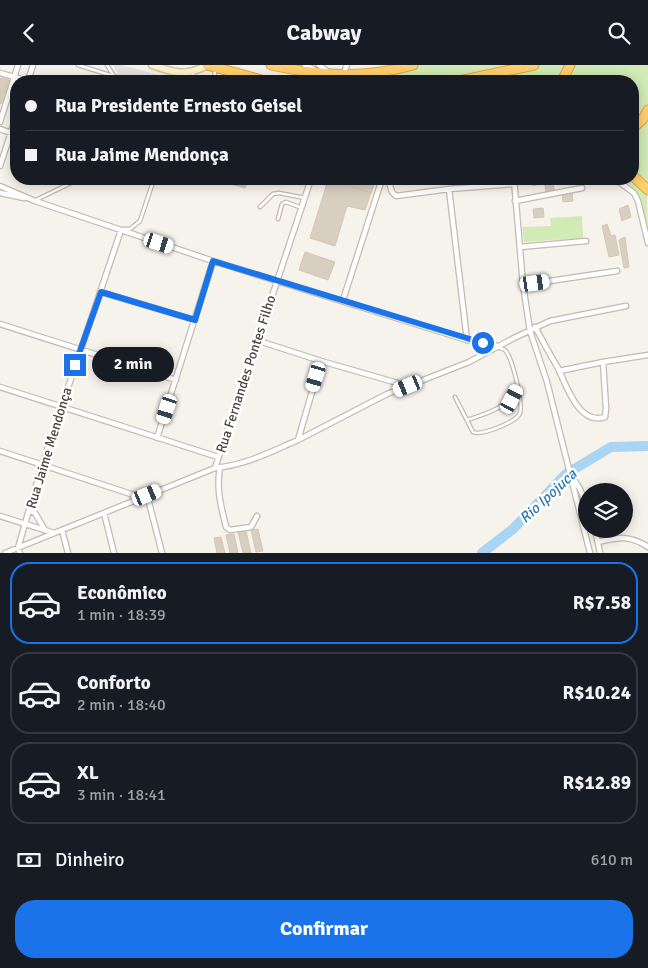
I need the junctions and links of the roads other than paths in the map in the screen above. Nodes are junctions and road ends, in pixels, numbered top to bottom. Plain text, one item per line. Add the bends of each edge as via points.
1 (78, 65) edge
2 (152, 65) edge
3 (271, 65) edge
4 (305, 65) edge
5 (346, 65) edge
6 (413, 65) edge
7 (534, 65) edge
8 (210, 66) edge
9 (404, 67) edge
10 (331, 72) edge
11 (111, 75) edge
12 (185, 75) edge
13 (195, 75) edge
14 (243, 75) edge
15 (491, 75) edge
16 (10, 90) edge
17 (648, 110) edge
18 (0, 122) edge
19 (639, 123) edge
20 (10, 136) edge
21 (0, 166) edge
22 (67, 185) edge
23 (152, 185) edge
24 (309, 185) edge
25 (380, 185) edge
26 (390, 185) edge
27 (482, 185) edge
28 (514, 185) edge
29 (623, 185) edge
30 (0, 186) edge
31 (449, 189) junction
32 (582, 189) dead end
33 (0, 193) edge
34 (305, 198) junction
35 (35, 201) junction
36 (516, 201) junction
37 (260, 207) dead end
38 (302, 207) junction
39 (278, 219) dead end
40 (121, 230) junction
41 (586, 241) dead end
42 (648, 243) edge
43 (520, 247) junction
44 (213, 261) junction
45 (617, 271) dead end
46 (278, 280) junction
47 (523, 285) junction
48 (101, 292) junction
49 (343, 300) junction
50 (626, 306) dead end
51 (195, 320) junction
52 (0, 324) edge
53 (535, 327) junction
54 (530, 331) junction
55 (467, 339) junction
56 (256, 340) junction
57 (498, 347) junction
58 (80, 350) junction
59 (648, 355) edge
60 (321, 361) junction
61 (603, 362) junction
62 (559, 371) junction
63 (176, 380) junction
64 (408, 386) junction
65 (0, 387) edge
66 (518, 387) junction
67 (455, 397) dead end
68 (61, 407) junction
69 (467, 421) junction
70 (157, 438) junction
71 (298, 440) junction
72 (0, 451) edge
73 (218, 457) junction
74 (42, 465) junction
75 (217, 467) junction
76 (571, 475) junction
77 (578, 486) edge
78 (147, 495) junction
79 (140, 497) junction
80 (30, 511) junction
81 (104, 513) junction
82 (0, 516) edge
83 (257, 516) dead end
84 (25, 524) junction
85 (44, 530) junction
86 (62, 530) junction
87 (54, 533) junction
88 (597, 538) edge
89 (598, 542) junction
90 (648, 547) edge
91 (19, 551) edge
92 (5, 553) edge
93 (68, 553) edge
94 (114, 553) edge
95 (162, 553) edge
96 (590, 553) edge
97 (600, 553) edge

1 - 11 lane
2 - 12 street
3 - 10 highway via 304,73
4 - 10 street
5 - 10 street
6 - 9 highway
7 - 15 highway
8 - 13 street
8 - 14 highway
9 - 10 highway via 380,72
16 - 18 street
17 - 19 highway
20 - 21 street
22 - 35 lane
23 - 40 lane via 140,221 130,229
24 - 34 street, Rua Fernandes Pontes Filho
25 - 49 street
26 - 31 street via 396,196
27 - 31 street
28 - 36 street
29 - 42 street via 634,193 638,201
30 - 35 street
31 - 55 street
32 - 36 street
33 - 35 street
34 - 37 lane via 273,194
34 - 38 street, Rua Fernandes Pontes Filho
35 - 40 street
36 - 43 street
38 - 39 lane via 286,202 282,204
38 - 46 street, Rua Fernandes Pontes Filho
40 - 44 street
40 - 48 street, Rua Jaime Mendonça
41 - 43 street
43 - 47 street
44 - 46 street
44 - 51 street
45 - 47 street
46 - 49 street
46 - 56 street, Rua Fernandes Pontes Filho
47 - 54 street
48 - 51 street
48 - 58 street, Rua Jaime Mendonça
49 - 55 street
50 - 53 street
51 - 63 street
52 - 58 street
53 - 54 street
53 - 62 street
54 - 57 street
54 - 76 street
55 - 57 street
56 - 60 street
56 - 73 street, Rua Fernandes Pontes Filho
57 - 64 street
57 - 66 lane via 509,357
58 - 63 street
58 - 68 street, Rua Jaime Mendonça
59 - 61 street
60 - 64 street
60 - 71 street
61 - 62 street
61 - 62 street via 604,418 593,417 579,407
63 - 70 street
64 - 71 street
65 - 68 street
66 - 69 lane via 512,399 502,407
66 - 69 lane via 519,415 481,434 472,432
67 - 69 lane
68 - 70 street
68 - 74 street, Rua Jaime Mendonça
70 - 73 street
71 - 75 street via 246,463
72 - 74 street
73 - 75 street, Rua Fernandes Pontes Filho
74 - 79 street
74 - 80 street, Rua Jaime Mendonça
75 - 78 street
75 - 83 street, Rua Fernandes Pontes Filho via 218,494 226,527 230,530 251,527
76 - 77 street
76 - 96 street
78 - 79 street
78 - 95 street
79 - 81 street
80 - 84 street, Rua Jaime Mendonça
80 - 85 street via 35,513
81 - 86 street
81 - 94 street
82 - 84 street
84 - 85 street
84 - 91 street, Rua Jaime Mendonça
85 - 87 street
86 - 87 street
86 - 93 street
87 - 91 street
88 - 89 street
89 - 90 street via 627,538
89 - 97 street
91 - 92 street

